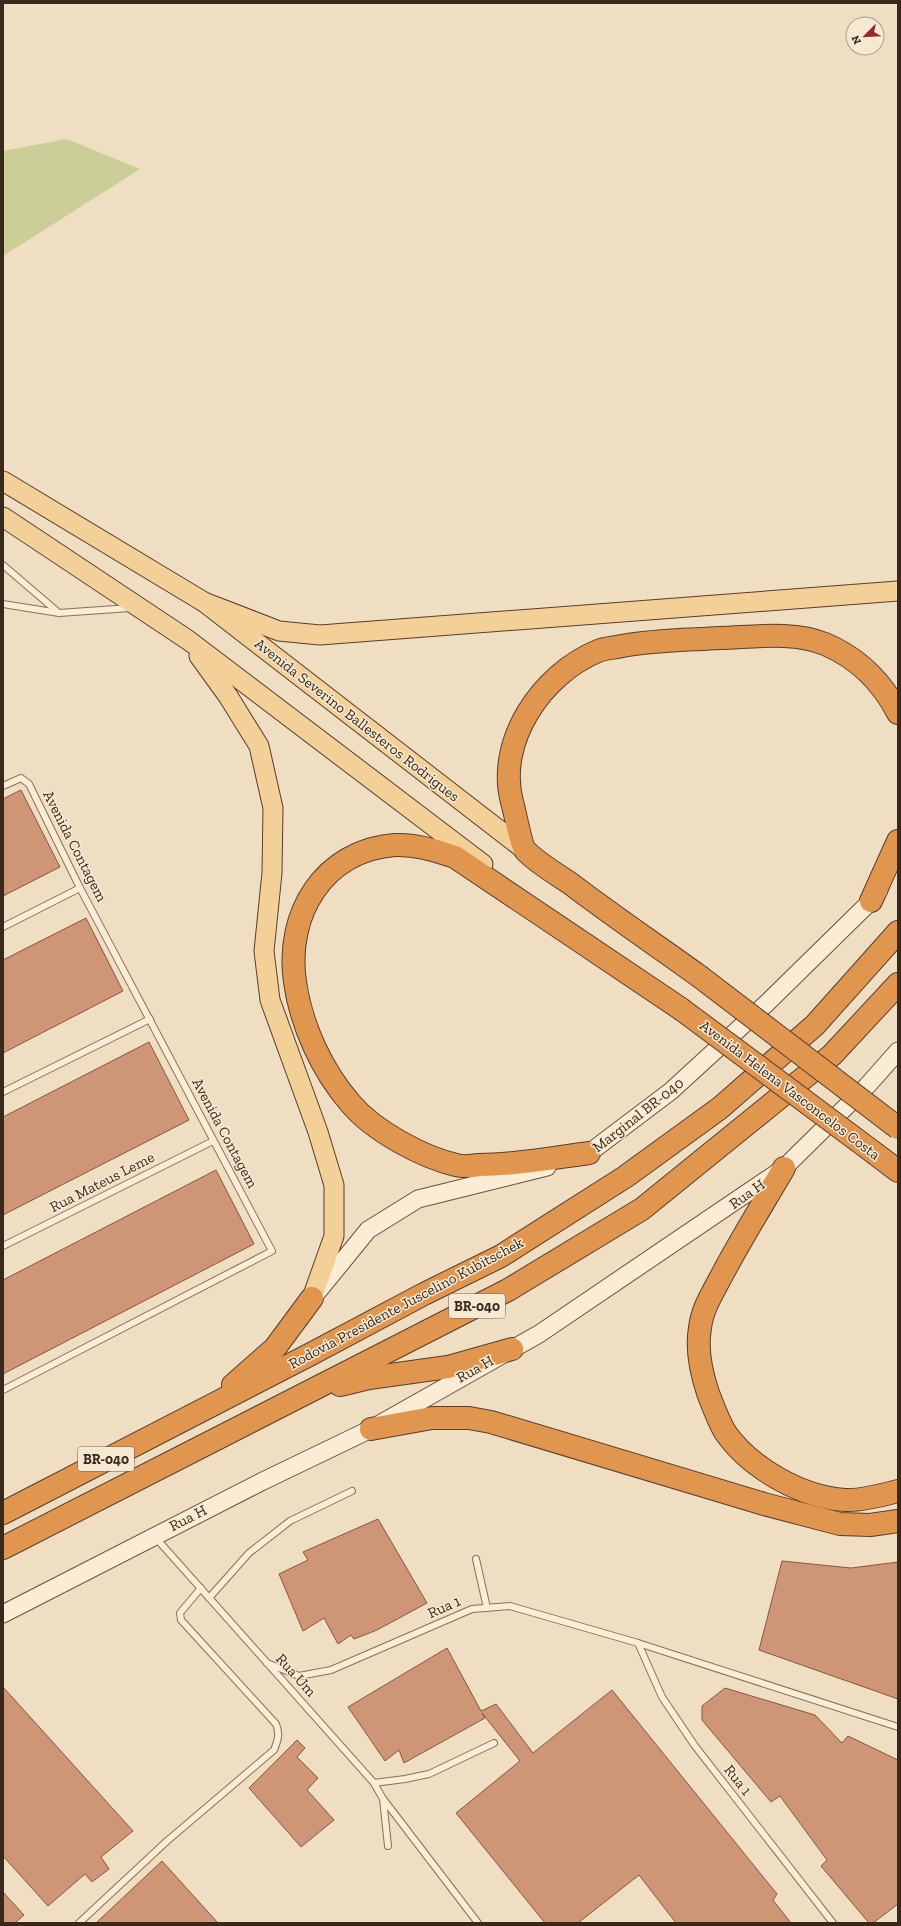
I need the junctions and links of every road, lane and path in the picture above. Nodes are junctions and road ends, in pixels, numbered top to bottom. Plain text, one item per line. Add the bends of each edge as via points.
1 (3, 481) edge
2 (3, 517) edge
3 (3, 565) edge
4 (898, 591) edge
5 (204, 602) junction
6 (3, 604) edge
7 (140, 608) junction
8 (59, 612) junction
9 (188, 640) junction
10 (898, 713) edge
11 (3, 786) edge
12 (898, 841) edge
13 (525, 850) junction
14 (898, 865) edge
15 (80, 888) junction
16 (871, 901) junction
17 (3, 927) edge
18 (898, 932) edge
19 (608, 960) junction
20 (898, 984) edge
21 (150, 1019) junction
22 (898, 1051) edge
23 (3, 1092) edge
24 (898, 1128) edge
25 (213, 1141) junction
26 (589, 1153) junction
27 (784, 1168) junction
28 (898, 1171) edge
29 (3, 1246) edge
30 (312, 1298) junction
31 (512, 1349) junction
32 (3, 1390) edge
33 (302, 1395) junction
34 (210, 1405) junction
35 (371, 1429) junction
36 (352, 1491) dead end
37 (898, 1491) edge
38 (3, 1513) edge
39 (898, 1520) edge
40 (154, 1536) junction
41 (3, 1548) edge
42 (476, 1558) dead end
43 (200, 1588) junction
44 (210, 1598) junction
45 (487, 1608) junction
46 (3, 1614) edge
47 (638, 1642) junction
48 (267, 1663) junction
49 (898, 1727) edge
50 (494, 1743) dead end
51 (374, 1783) junction
52 (383, 1799) junction
53 (388, 1846) dead end
54 (79, 1923) edge
55 (478, 1923) edge
56 (833, 1923) edge

1 - 5 main road, Avenida Severino Ballesteros Rodrigues
2 - 7 main road
3 - 8 lane
4 - 5 main road via 320,635 279,631
5 - 13 main road, Avenida Severino Ballesteros Rodrigues
6 - 8 lane
7 - 8 lane
7 - 9 main road
9 - 19 main road
9 - 30 main road via 228,696 259,746 272,808 272,873 264,951 270,1000 318,1132 334,1185 334,1236
10 - 13 highway via 882,687 849,656 824,644 801,638 775,636 663,641 600,650 577,662 551,683 522,720 511,748 510,794
11 - 15 lane, Avenida Contagem via 21,778 29,784
12 - 16 highway
13 - 24 highway, Avenida Severino Ballesteros Rodrigues, bridge via 699,976
14 - 16 main road, Marginal BR-040
15 - 17 lane
15 - 21 lane, Avenida Contagem
16 - 26 main road, Marginal BR-040 via 767,1003 671,1091
18 - 34 highway, Rodovia Presidente Juscelino Kubitschek / BR-040 via 815,1025 720,1108 625,1177 501,1256
19 - 26 highway via 455,857 427,848 396,845 366,850 328,872 311,895 299,918 294,950 294,981 302,1013 329,1075 351,1105 383,1132 415,1150 458,1166 499,1165
19 - 28 highway, Avenida Helena Vasconcelos Costa, bridge via 681,1009
20 - 33 highway, BR-040 via 832,1055 642,1209 508,1290
21 - 23 lane
21 - 25 lane, Avenida Contagem
22 - 27 main road, Rua H via 867,1086
25 - 29 lane, Rua Mateus Leme
25 - 32 lane, Avenida Contagem via 272,1251
26 - 30 main road, Marginal BR-040 via 542,1169 418,1199 368,1230
27 - 31 main road, Rua H
27 - 37 highway via 705,1306 698,1351 707,1389 725,1431 740,1450 774,1478 805,1491 845,1500 882,1496
30 - 34 highway via 275,1348
31 - 33 highway via 448,1367 369,1378
31 - 35 main road, Rua H
33 - 41 highway, BR-040
34 - 38 highway, Rodovia Presidente Juscelino Kubitschek / BR-040
35 - 39 highway via 432,1418 469,1418 491,1422 764,1504 840,1524 870,1525
35 - 40 main road, Rua H
36 - 44 lane via 290,1521 249,1554
40 - 43 lane, Rua Um
40 - 46 main road, Rua H
42 - 45 lane
43 - 44 lane, Rua Um
43 - 54 lane via 180,1612 181,1620 276,1724 278,1741 274,1750 167,1841
44 - 48 lane, Rua Um
45 - 47 lane, Rua 1 via 510,1606
45 - 48 lane, Rua 1 via 472,1609 331,1670 299,1676
47 - 49 lane, Rua 1
47 - 56 lane, Rua 1 via 662,1697 695,1746
48 - 51 lane, Rua Um
50 - 51 lane via 429,1774 405,1780
51 - 52 lane, Rua Um
52 - 53 lane, Rua Um
52 - 55 lane

